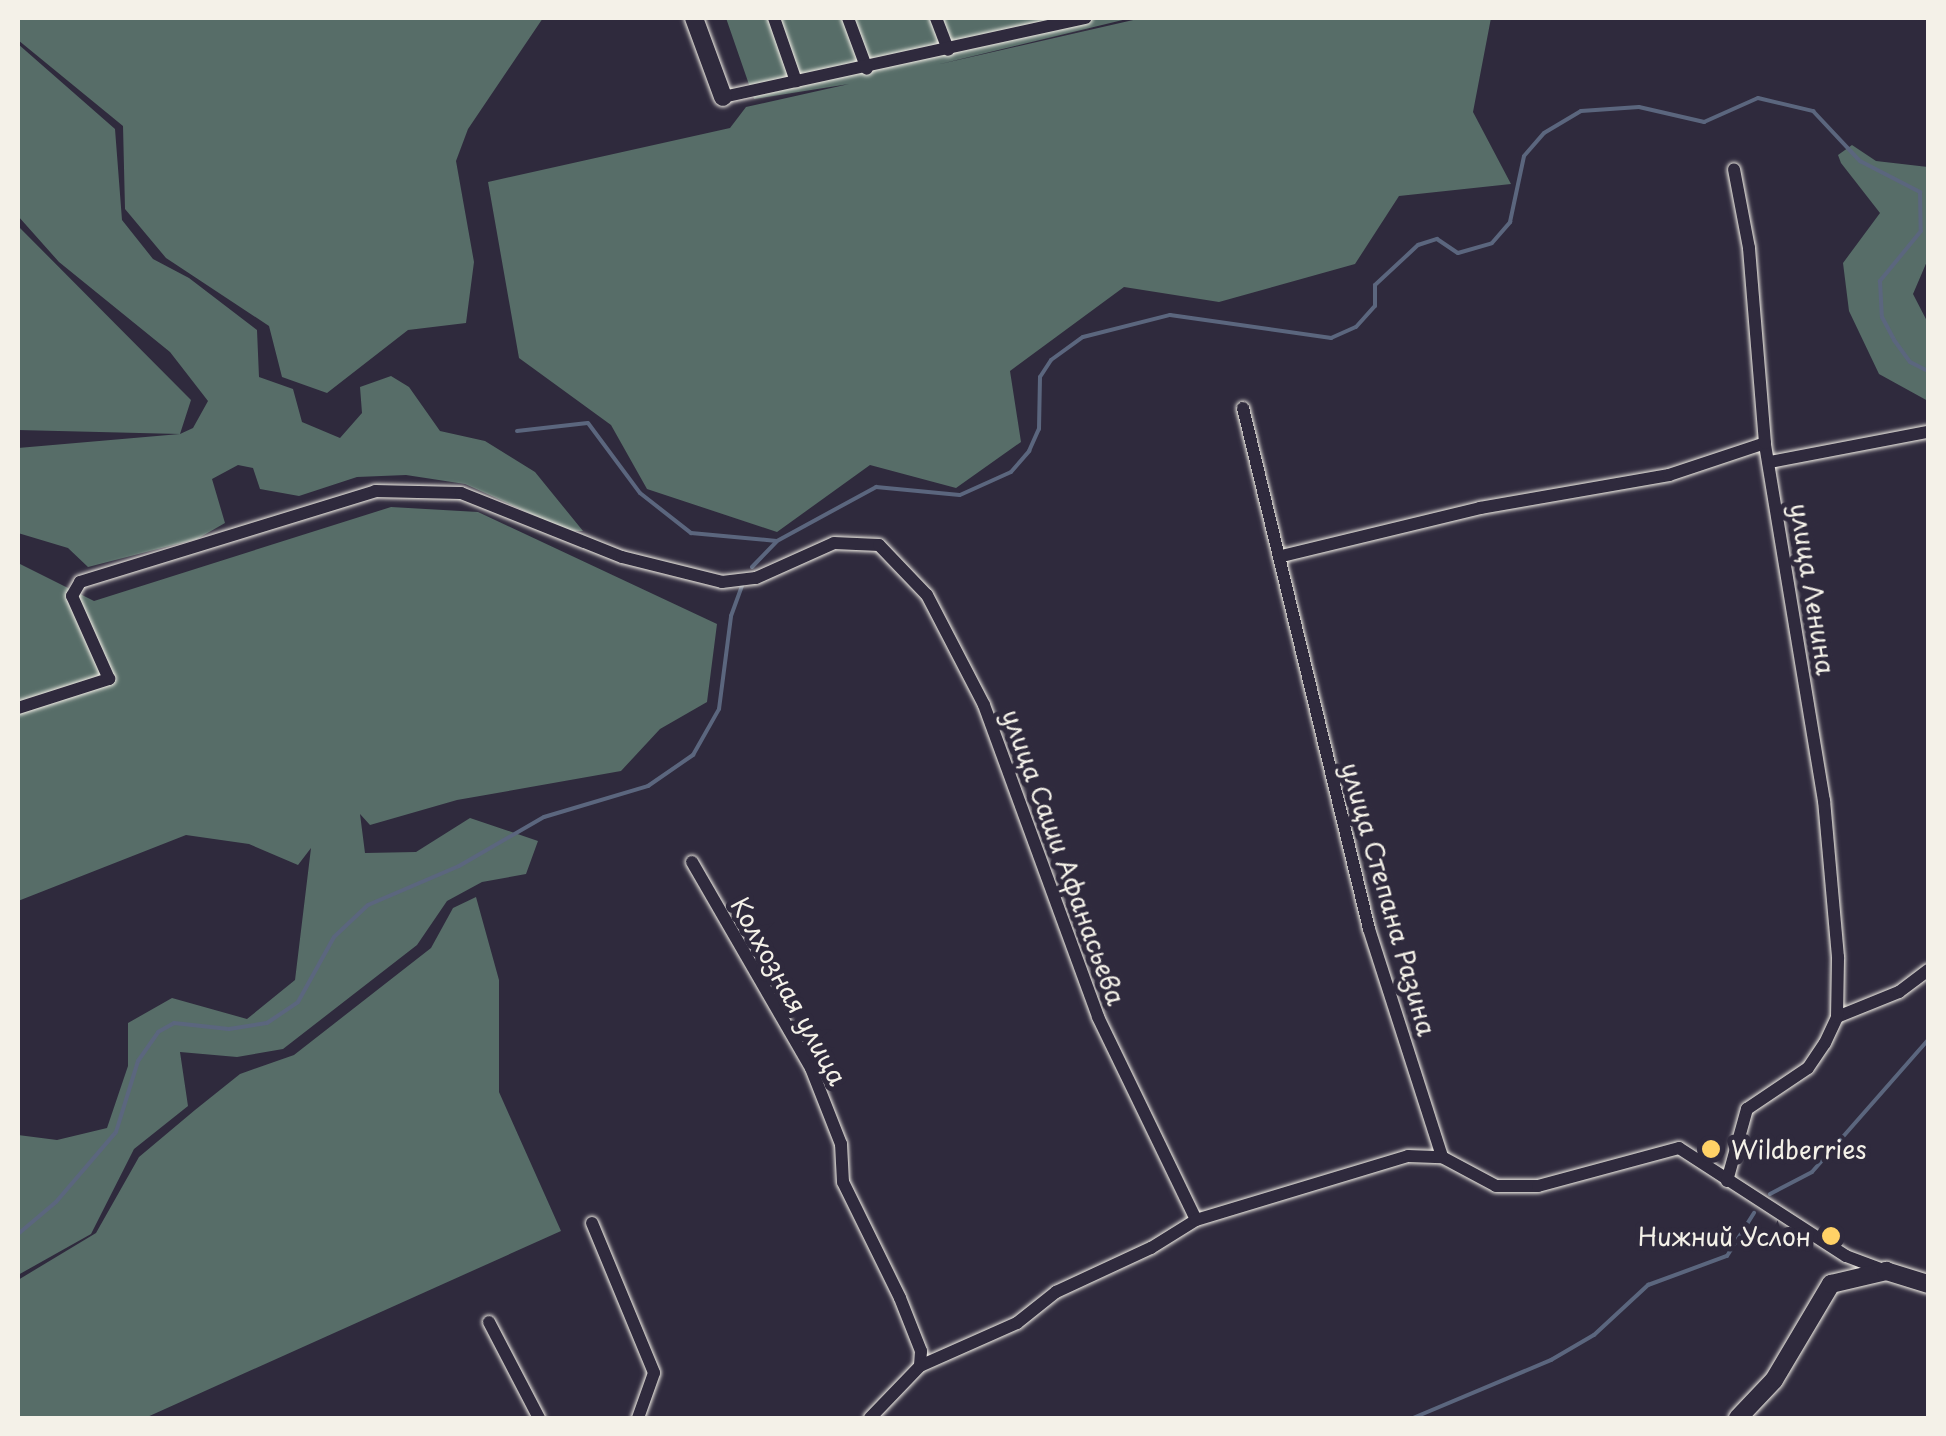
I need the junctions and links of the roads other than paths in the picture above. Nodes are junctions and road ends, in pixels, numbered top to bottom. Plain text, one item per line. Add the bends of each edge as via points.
1 (694, 18) edge
2 (774, 18) edge
3 (848, 18) edge
4 (936, 18) edge
5 (1085, 18) edge
6 (1030, 24) edge
7 (948, 50) junction
8 (867, 69) junction
9 (796, 80) junction
10 (724, 97) joint
11 (1734, 169) dead end
12 (1243, 408) dead end
13 (1928, 432) edge
14 (1766, 443) junction
15 (1770, 462) junction
16 (1282, 556) junction
17 (18, 708) edge
18 (692, 862) dead end
19 (1928, 970) edge
20 (1837, 1017) junction
21 (1442, 1157) junction
22 (1726, 1181) junction
23 (1196, 1220) junction
24 (592, 1223) dead end
25 (1886, 1271) junction
26 (1928, 1284) edge
27 (489, 1322) dead end
28 (920, 1366) junction
29 (539, 1418) edge
30 (638, 1418) edge
31 (870, 1418) edge
32 (1738, 1418) edge

1 - 10 street
2 - 9 street
3 - 8 street
4 - 7 street
5 - 6 street
6 - 7 street
7 - 8 street
8 - 9 street
9 - 10 street
11 - 14 street, улица Ленина via 1749,248
12 - 16 street, улица Степана Разина
13 - 15 street
14 - 15 street, улица Ленина
14 - 16 street via 1669,475 1480,508
15 - 20 street, улица Ленина via 1824,801
16 - 21 street, улица Степана Разина via 1370,929
17 - 23 street, улица Саши Афанасьева via 109,679 72,596 80,582 376,491 461,492 622,556 722,582 756,578 810,552 857,540 879,545 914,576 984,705 1098,1017
18 - 28 street, Колхозная улица via 811,1068 841,1144 844,1182 900,1298 921,1351
19 - 20 street via 1899,992
20 - 22 street via 1808,1068 1746,1109
21 - 22 street via 1496,1186 1538,1186 1679,1148
21 - 23 street via 1408,1156
22 - 25 street via 1846,1256
23 - 28 street via 1056,1292 1017,1323
24 - 30 street via 654,1373
25 - 26 street
25 - 32 street via 1831,1284 1774,1380
27 - 29 street
28 - 31 street

